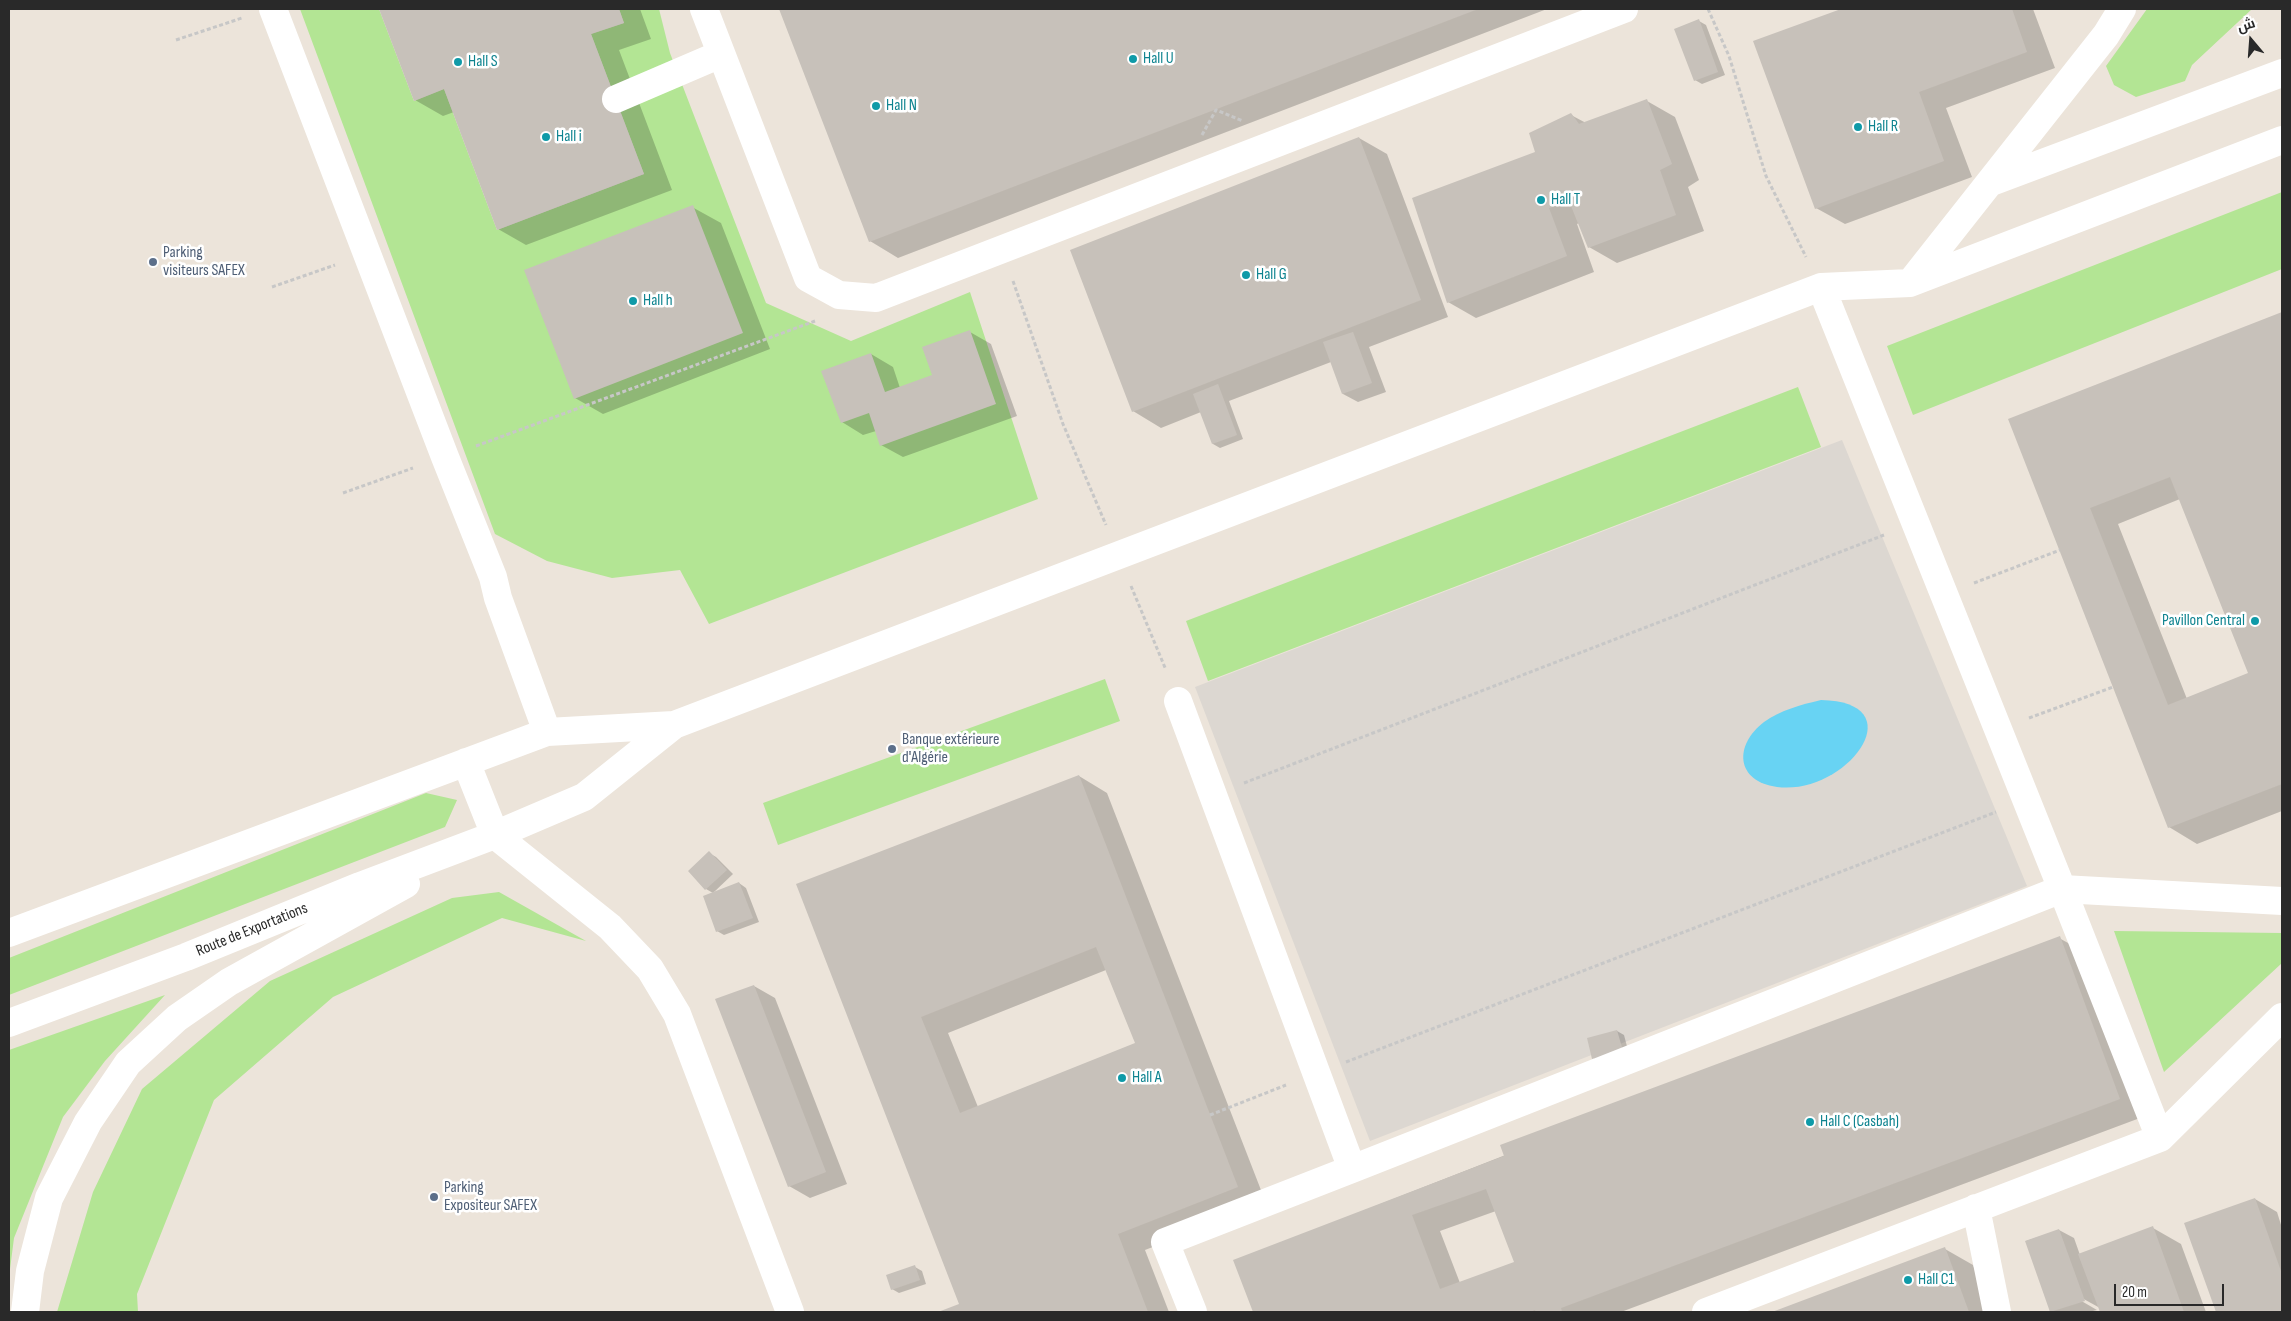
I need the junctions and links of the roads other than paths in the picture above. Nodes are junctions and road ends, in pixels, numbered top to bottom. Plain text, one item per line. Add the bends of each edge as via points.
1 (704, 9) edge
2 (1624, 9) edge
3 (2122, 9) edge
4 (262, 12) edge
5 (721, 54) junction
6 (2282, 73) edge
7 (616, 99) dead end
8 (2282, 140) edge
9 (1989, 183) junction
10 (1910, 283) junction
11 (1821, 287) junction
12 (1178, 701) road end
13 (674, 724) junction
14 (630, 727) junction
15 (547, 732) junction
16 (642, 752) junction
17 (466, 762) junction
18 (495, 835) junction
19 (2062, 889) junction
20 (2282, 901) edge
21 (9, 933) edge
22 (2282, 1016) edge
23 (9, 1023) edge
24 (2160, 1138) junction
25 (1352, 1169) junction
26 (1976, 1208) junction
27 (25, 1312) edge
28 (790, 1312) edge
29 (1193, 1312) edge
30 (1706, 1312) edge
31 (1997, 1312) edge

1 - 5 street
2 - 5 street via 876,298 839,296 808,278
3 - 9 street via 2106,35
4 - 15 street via 367,254 493,577
5 - 7 street
6 - 9 street
8 - 10 street
9 - 10 street
10 - 11 street
11 - 13 street
11 - 19 street
12 - 25 street
13 - 14 street
13 - 16 street, Route de Exportations
14 - 15 street
14 - 16 street
15 - 17 street
16 - 18 street, Route de Exportations via 584,797
17 - 18 street
17 - 21 street
18 - 23 street, Route de Exportations
18 - 27 street via 229,982 177,1018 128,1064 88,1122 49,1198 28,1280
18 - 28 street via 610,927 650,969 677,1014
19 - 20 street
19 - 24 street
19 - 25 street
22 - 24 street
24 - 26 street
25 - 29 street via 1165,1242
26 - 30 street
26 - 31 street

